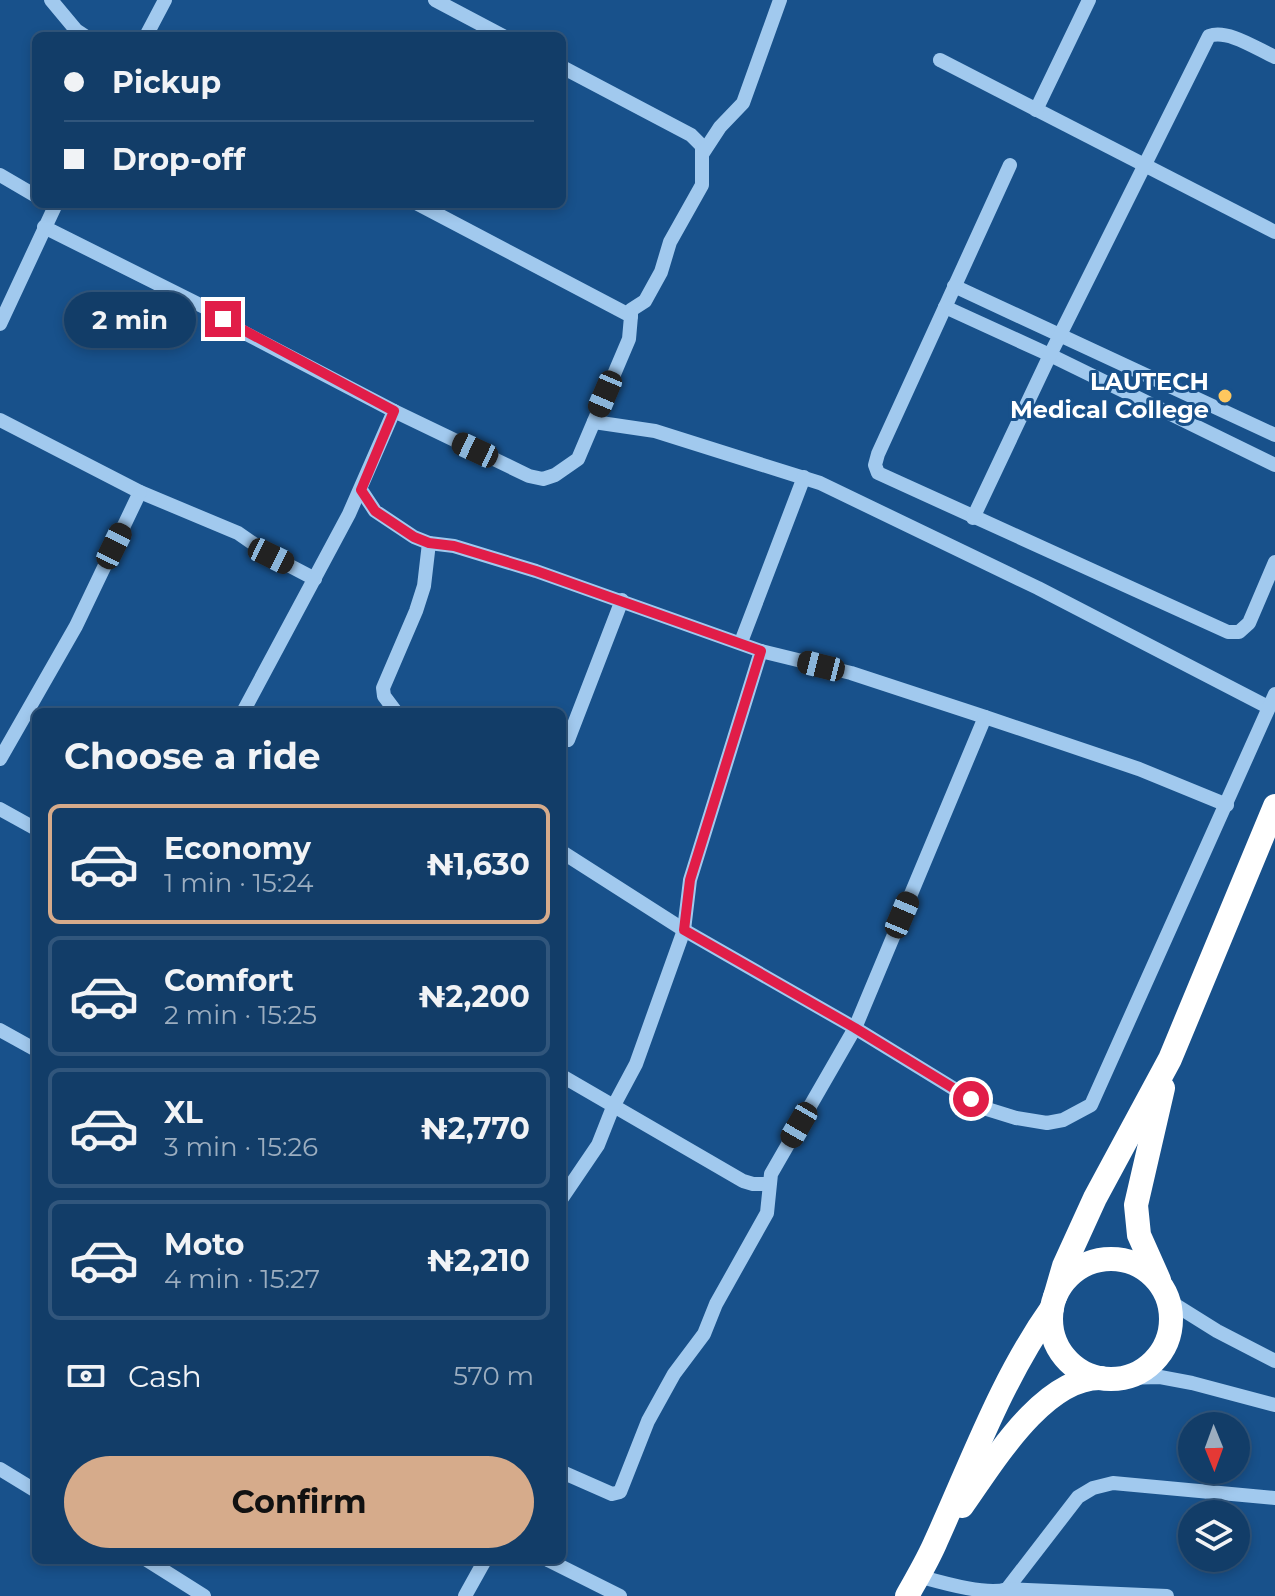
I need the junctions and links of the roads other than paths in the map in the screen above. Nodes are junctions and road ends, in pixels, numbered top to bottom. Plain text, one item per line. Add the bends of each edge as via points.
1 (51, 0) edge
2 (165, 0) edge
3 (435, 0) edge
4 (780, 0) edge
5 (1089, 0) edge
6 (79, 32) edge
7 (148, 32) edge
8 (495, 32) edge
9 (1275, 57) edge
10 (940, 60) dead end
11 (566, 69) edge
12 (1036, 110) junction
13 (703, 153) junction
14 (1010, 165) dead end
15 (1146, 166) junction
16 (0, 175) edge
17 (32, 194) edge
18 (52, 208) edge
19 (426, 208) edge
20 (44, 227) junction
21 (1275, 232) edge
22 (954, 286) junction
23 (945, 307) junction
24 (631, 316) junction
25 (0, 324) edge
26 (1060, 336) junction
27 (1050, 355) junction
28 (394, 411) junction
29 (0, 420) edge
30 (594, 422) junction
31 (1275, 435) edge
32 (1275, 465) edge
33 (804, 477) junction
34 (361, 490) junction
35 (140, 492) junction
36 (375, 511) junction
37 (349, 514) junction
38 (973, 518) junction
39 (429, 543) junction
40 (1275, 562) edge
41 (315, 579) junction
42 (622, 600) junction
43 (741, 642) junction
44 (761, 651) junction
45 (1272, 701) edge
46 (245, 708) edge
47 (393, 708) edge
48 (985, 717) junction
49 (568, 740) dead end
50 (0, 759) edge
51 (1227, 805) junction
52 (1275, 806) edge
53 (0, 809) edge
54 (32, 827) edge
55 (566, 855) edge
56 (684, 930) junction
57 (855, 1028) junction
58 (0, 1030) edge
59 (32, 1048) edge
60 (1170, 1059) junction
61 (566, 1078) edge
62 (613, 1107) junction
63 (769, 1184) junction
64 (566, 1192) edge
65 (1165, 1292) junction
66 (1053, 1303) junction
67 (1275, 1361) edge
68 (1115, 1378) junction
69 (1275, 1405) edge
70 (0, 1469) edge
71 (566, 1474) edge
72 (32, 1489) edge
73 (1275, 1498) edge
74 (935, 1543) junction
75 (153, 1564) edge
76 (483, 1564) edge
77 (556, 1564) edge
78 (912, 1586) edge
79 (1007, 1589) junction
80 (204, 1596) edge
81 (465, 1596) edge
82 (620, 1596) edge
83 (1167, 1596) edge

1 - 6 street
2 - 7 street
3 - 8 street
4 - 13 street via 743,103
5 - 12 street
9 - 15 street via 1227,36 1209,36
10 - 12 street
11 - 13 street via 691,135
12 - 15 street
13 - 24 street via 702,185 670,242 656,282
14 - 22 street
15 - 21 street
15 - 26 street
16 - 17 street
18 - 20 street
19 - 24 street
20 - 25 street
20 - 28 street
22 - 23 street
22 - 26 street
23 - 27 street
23 - 38 street via 875,465 878,473
24 - 30 street via 629,339
26 - 27 street
26 - 31 street
27 - 32 street
27 - 38 street
28 - 30 street via 543,479 578,459
28 - 34 street
29 - 35 street
30 - 33 street via 655,431
33 - 43 street
33 - 45 street
34 - 36 street
34 - 37 street
35 - 41 street via 238,533
35 - 50 street via 76,626
36 - 37 street
36 - 39 street
37 - 41 street
38 - 40 street via 1228,632 1239,632 1249,623
39 - 42 street via 454,546
39 - 47 street via 424,586 383,688
41 - 46 street
42 - 43 street
42 - 49 street
43 - 44 street
44 - 48 street via 851,673
44 - 56 street via 690,880
45 - 51 street
48 - 51 street
48 - 57 street
51 - 57 street via 1091,1105 1047,1123 987,1109
52 - 60 highway
53 - 54 street
55 - 56 street
56 - 57 street
56 - 62 street via 636,1064
57 - 63 street
58 - 59 street
60 - 65 highway via 1136,1205 1139,1235
60 - 66 highway via 1088,1212
61 - 62 street
62 - 63 street via 743,1181
62 - 64 street via 598,1145
63 - 71 street via 767,1213 704,1334 648,1421 620,1492 612,1494
65 - 66 highway via 1144,1268 1103,1259 1066,1279
65 - 67 street via 1217,1331
65 - 68 highway via 1172,1321 1168,1341 1142,1371
66 - 68 highway via 1051,1325 1064,1356 1091,1375
66 - 74 highway via 997,1401
68 - 69 street via 1160,1377
68 - 74 highway via 1079,1381 1038,1409 1012,1436
70 - 72 street
73 - 79 street via 1131,1483 1093,1488 1078,1497
74 - 78 highway
75 - 80 street
76 - 81 street
77 - 82 street
78 - 79 street via 988,1594
79 - 83 street

